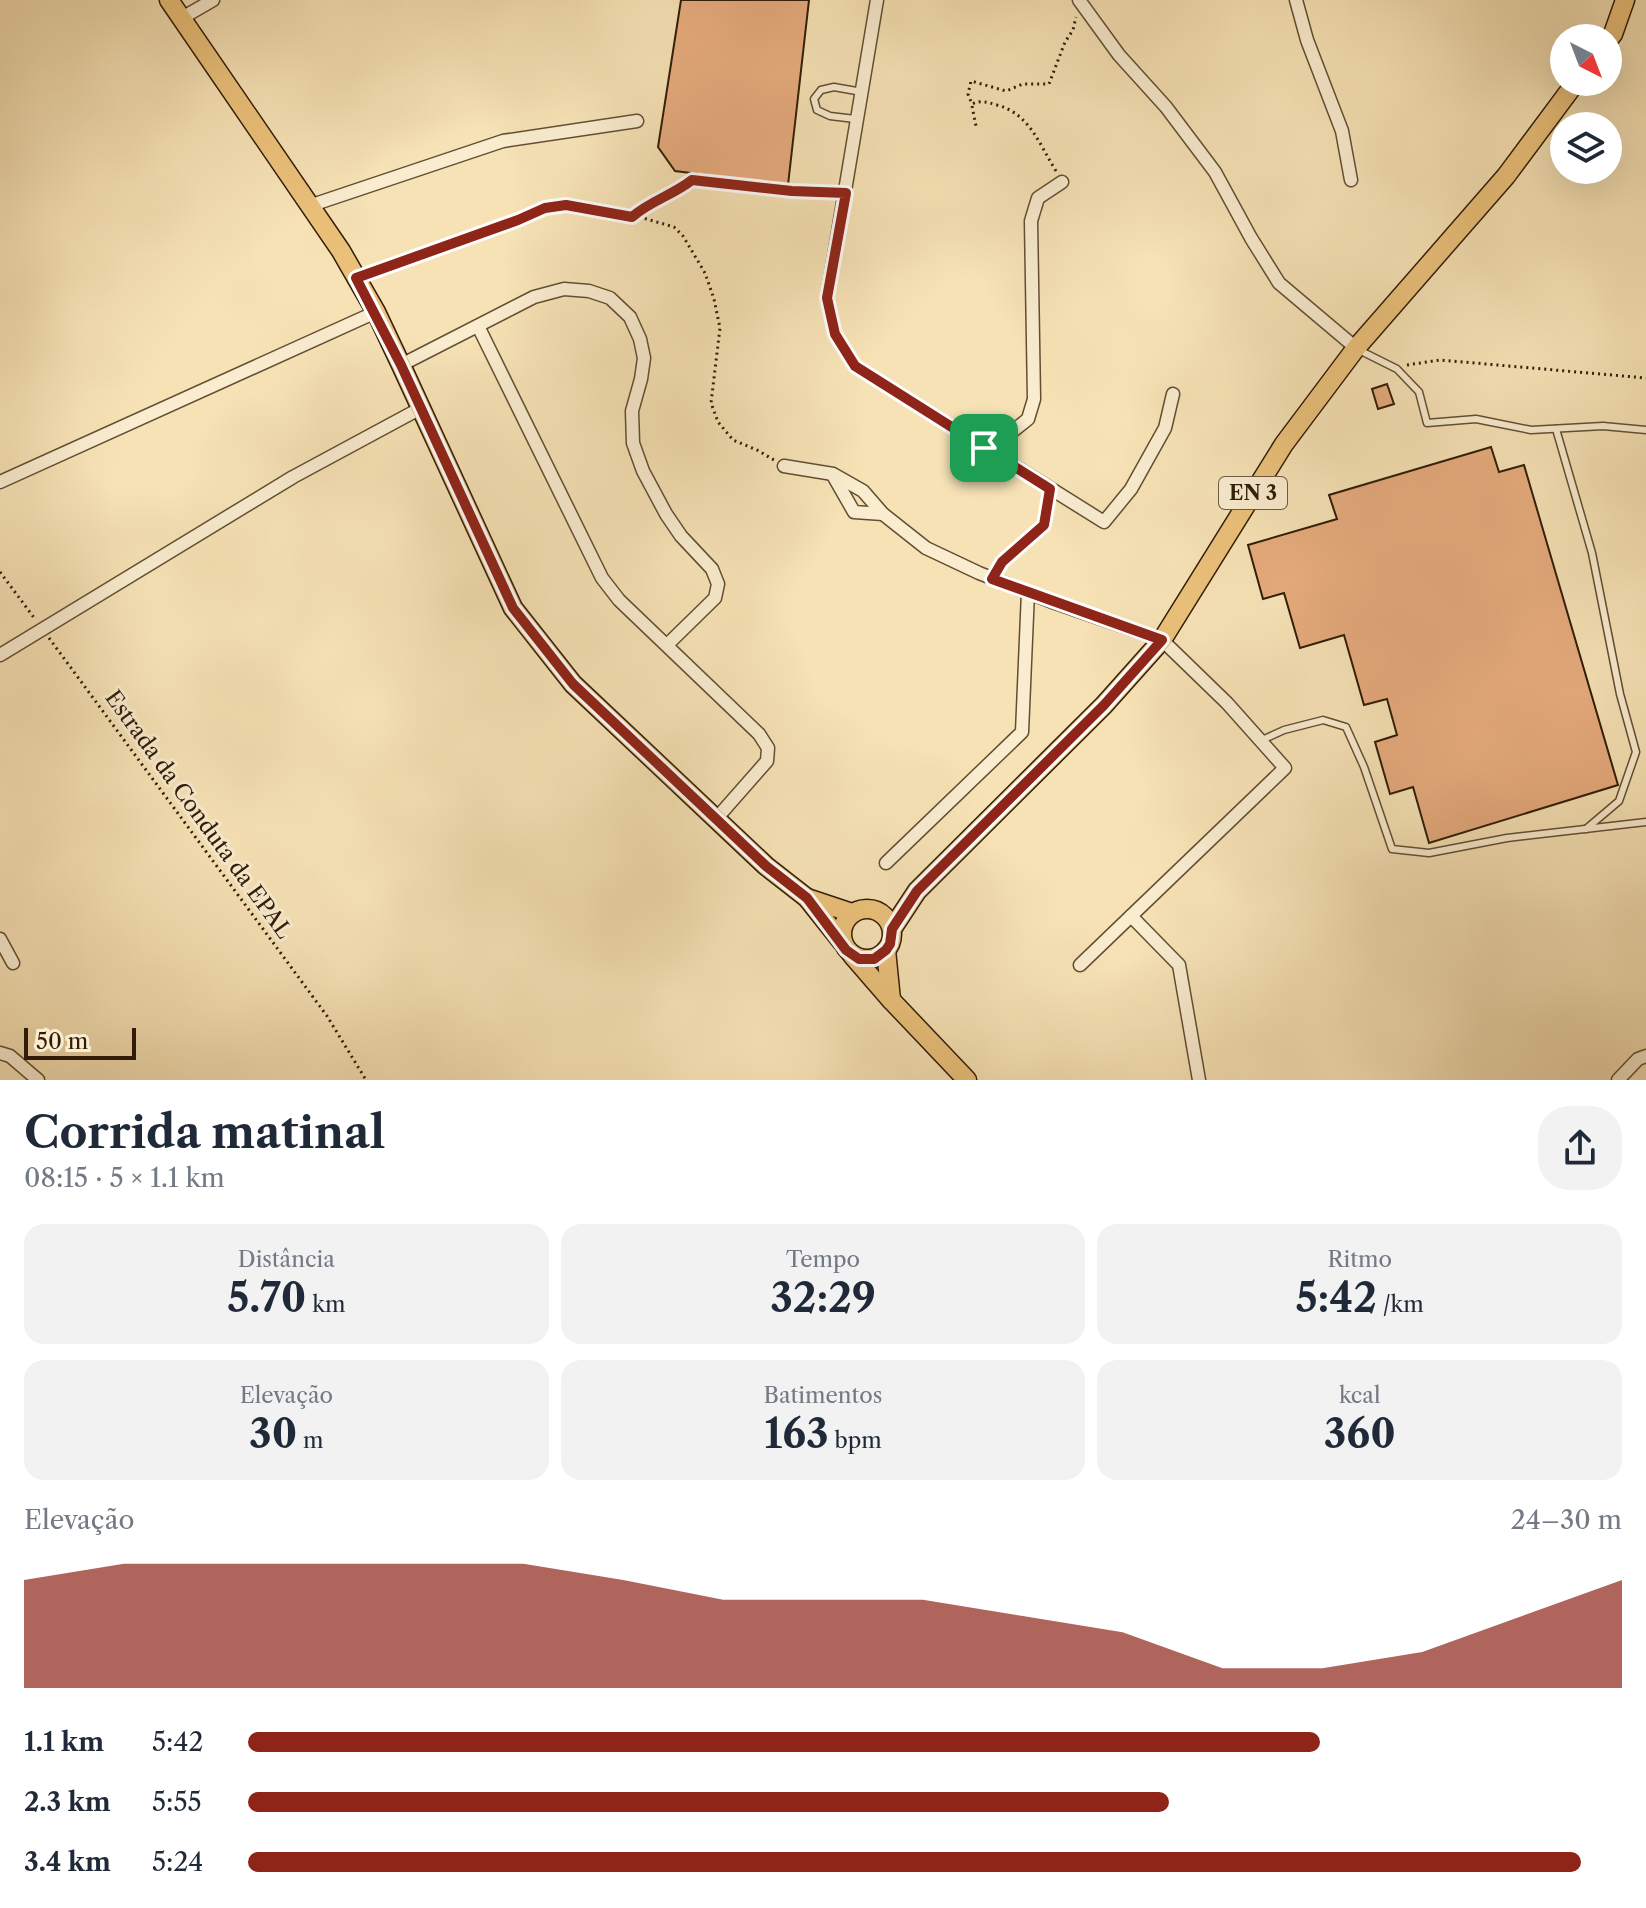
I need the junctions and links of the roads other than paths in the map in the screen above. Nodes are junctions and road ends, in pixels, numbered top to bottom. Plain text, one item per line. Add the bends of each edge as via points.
1 (169, 0) edge
2 (213, 0) edge
3 (877, 0) edge
4 (1079, 0) edge
5 (1296, 0) edge
6 (1625, 0) edge
7 (182, 18) junction
8 (1617, 24) edge
9 (862, 92) junction
10 (1566, 96) edge
11 (858, 120) junction
12 (637, 121) dead end
13 (1351, 180) dead end
14 (1062, 182) road end
15 (312, 205) junction
16 (376, 312) junction
17 (478, 326) junction
18 (1356, 348) junction
19 (401, 365) junction
20 (1173, 394) dead end
21 (421, 408) junction
22 (1556, 429) junction
23 (1646, 430) edge
24 (984, 448) junction
25 (784, 466) road end
26 (833, 474) junction
27 (0, 482) edge
28 (883, 514) junction
29 (1028, 592) junction
30 (1162, 640) junction
31 (667, 645) junction
32 (0, 655) edge
33 (1260, 741) junction
34 (716, 819) junction
35 (1646, 822) edge
36 (1586, 829) junction
37 (886, 863) dead end
38 (917, 891) junction
39 (807, 898) junction
40 (872, 909) junction
41 (852, 913) junction
42 (1131, 916) junction
43 (892, 929) junction
44 (0, 939) edge
45 (847, 949) junction
46 (886, 950) junction
47 (13, 963) dead end
48 (1080, 965) dead end
49 (891, 1000) junction
50 (0, 1053) edge
51 (1646, 1056) edge
52 (38, 1080) edge
53 (967, 1080) edge
54 (1199, 1080) edge
55 (1618, 1080) edge

1 - 7 main road, EN 3
2 - 7 street
3 - 9 street
4 - 18 street via 1215,172 1279,283
5 - 13 street via 1342,131
6 - 8 main road
7 - 15 main road, EN 3
9 - 11 street
9 - 11 lane via 834,87 821,90 814,99 817,110
10 - 18 main road, EN 3 via 1506,176
11 - 24 street via 827,298 835,334 855,366
12 - 15 street via 503,141
14 - 24 street via 1038,198 1031,221 1034,399 1028,419
15 - 16 main road, EN 3
16 - 19 main road, EN 3
16 - 27 street
17 - 19 street
17 - 31 street via 602,578
17 - 31 street via 534,297 564,289 610,298 630,317 644,358 632,411 633,443 666,514 712,569 718,584 715,598
18 - 22 lane via 1397,369 1419,392 1427,423 1476,419 1531,430
18 - 30 main road, EN 3 via 1284,444
19 - 21 main road, EN 3
20 - 24 street via 1165,428 1131,489 1104,522
21 - 32 street via 293,477
21 - 34 main road, EN 3 via 513,608 573,684
22 - 23 lane
22 - 36 lane via 1592,553 1636,752 1619,801
25 - 26 street
26 - 28 street via 863,491
26 - 28 street via 854,512
28 - 29 street via 926,548
29 - 30 street
29 - 37 street via 1022,732
30 - 33 street
30 - 38 main road, EN 3
31 - 34 street via 768,748 767,761
33 - 36 lane via 1323,720 1346,727 1392,849 1429,853
33 - 42 street via 1285,768
34 - 39 main road, EN 3
35 - 36 lane
38 - 40 main road, EN 3
38 - 43 main road, EN 3
39 - 41 main road, EN 3
39 - 45 main road, EN 3
40 - 41 main road, EN 3
40 - 43 main road via 885,916
41 - 45 main road via 842,926
42 - 48 street
42 - 54 street via 1179,965
43 - 46 main road, EN 3
44 - 47 street
45 - 46 main road via 867,960
45 - 49 main road, EN 3
46 - 49 main road, EN 3
49 - 53 main road, EN 3
50 - 52 street
51 - 55 street

